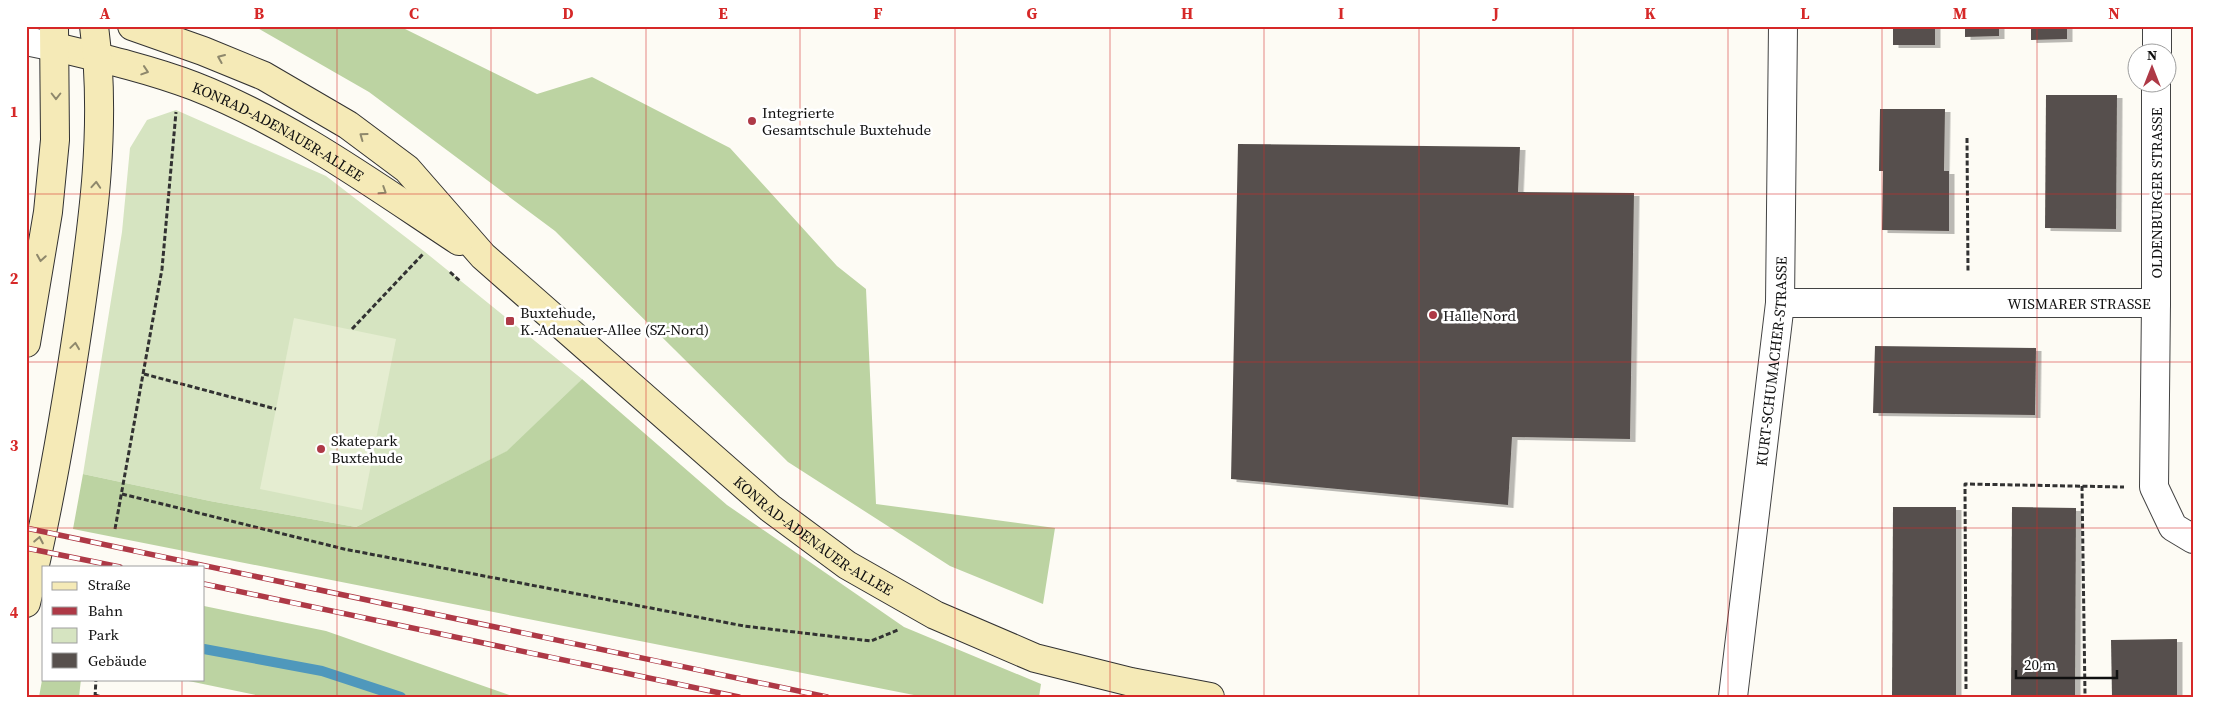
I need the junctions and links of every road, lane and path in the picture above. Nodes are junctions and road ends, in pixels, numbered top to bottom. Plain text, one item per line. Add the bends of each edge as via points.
1 (94, 26) edge
2 (132, 26) edge
3 (1783, 26) edge
4 (2157, 26) edge
5 (54, 37) edge
6 (26, 41) edge
7 (2156, 42) edge
8 (98, 58) junction
9 (2156, 92) edge
10 (176, 110) dead end
11 (1967, 138) dead end
12 (425, 252) dead end
13 (483, 256) junction
14 (1780, 303) junction
15 (1968, 303) junction
16 (2156, 303) junction
17 (352, 329) dead end
18 (26, 343) edge
19 (144, 374) junction
20 (276, 409) dead end
21 (2082, 486) junction
22 (2154, 487) junction
23 (122, 494) junction
24 (115, 529) dead end
25 (2193, 539) edge
26 (26, 603) edge
27 (935, 614) junction
28 (96, 680) edge
29 (1966, 689) dead end
30 (2085, 695) dead end
31 (95, 696) edge
32 (102, 697) edge
33 (1210, 697) edge
34 (1733, 697) edge

1 - 8 street
13 -> 2 street, KONRAD-ADENAUER-ALLEE via 407,169 348,125 264,76
3 - 14 street, KURT-SCHUMACHER-STRASSE
4 - 7 street
5 - 6 street
5 - 8 street, KONRAD-ADENAUER-ALLEE
5 -> 18 street via 55,140 48,212
8 -> 13 street, KONRAD-ADENAUER-ALLEE via 193,86 251,112 295,135
26 -> 8 street via 68,394 94,215 100,128
9 - 16 street, OLDENBURGER STRASSE
10 - 19 path via 162,269
11 - 15 path
12 - 17 path
13 - 27 street, KONRAD-ADENAUER-ALLEE via 770,508 847,565
14 - 15 street, WISMARER STRASSE
14 - 34 street, KURT-SCHUMACHER-STRASSE
15 - 16 street, WISMARER STRASSE
16 - 22 street, WISMARER STRASSE
19 - 20 path
19 - 23 path
21 - 22 path
21 - 29 path via 1965,484
21 - 30 path
22 - 25 street, WISMARER STRASSE via 2173,527
23 - 24 path
23 - 27 path via 344,549 744,626 871,642
27 - 33 street, KONRAD-ADENAUER-ALLEE via 1035,658 1131,682
28 - 31 path
31 - 32 path

